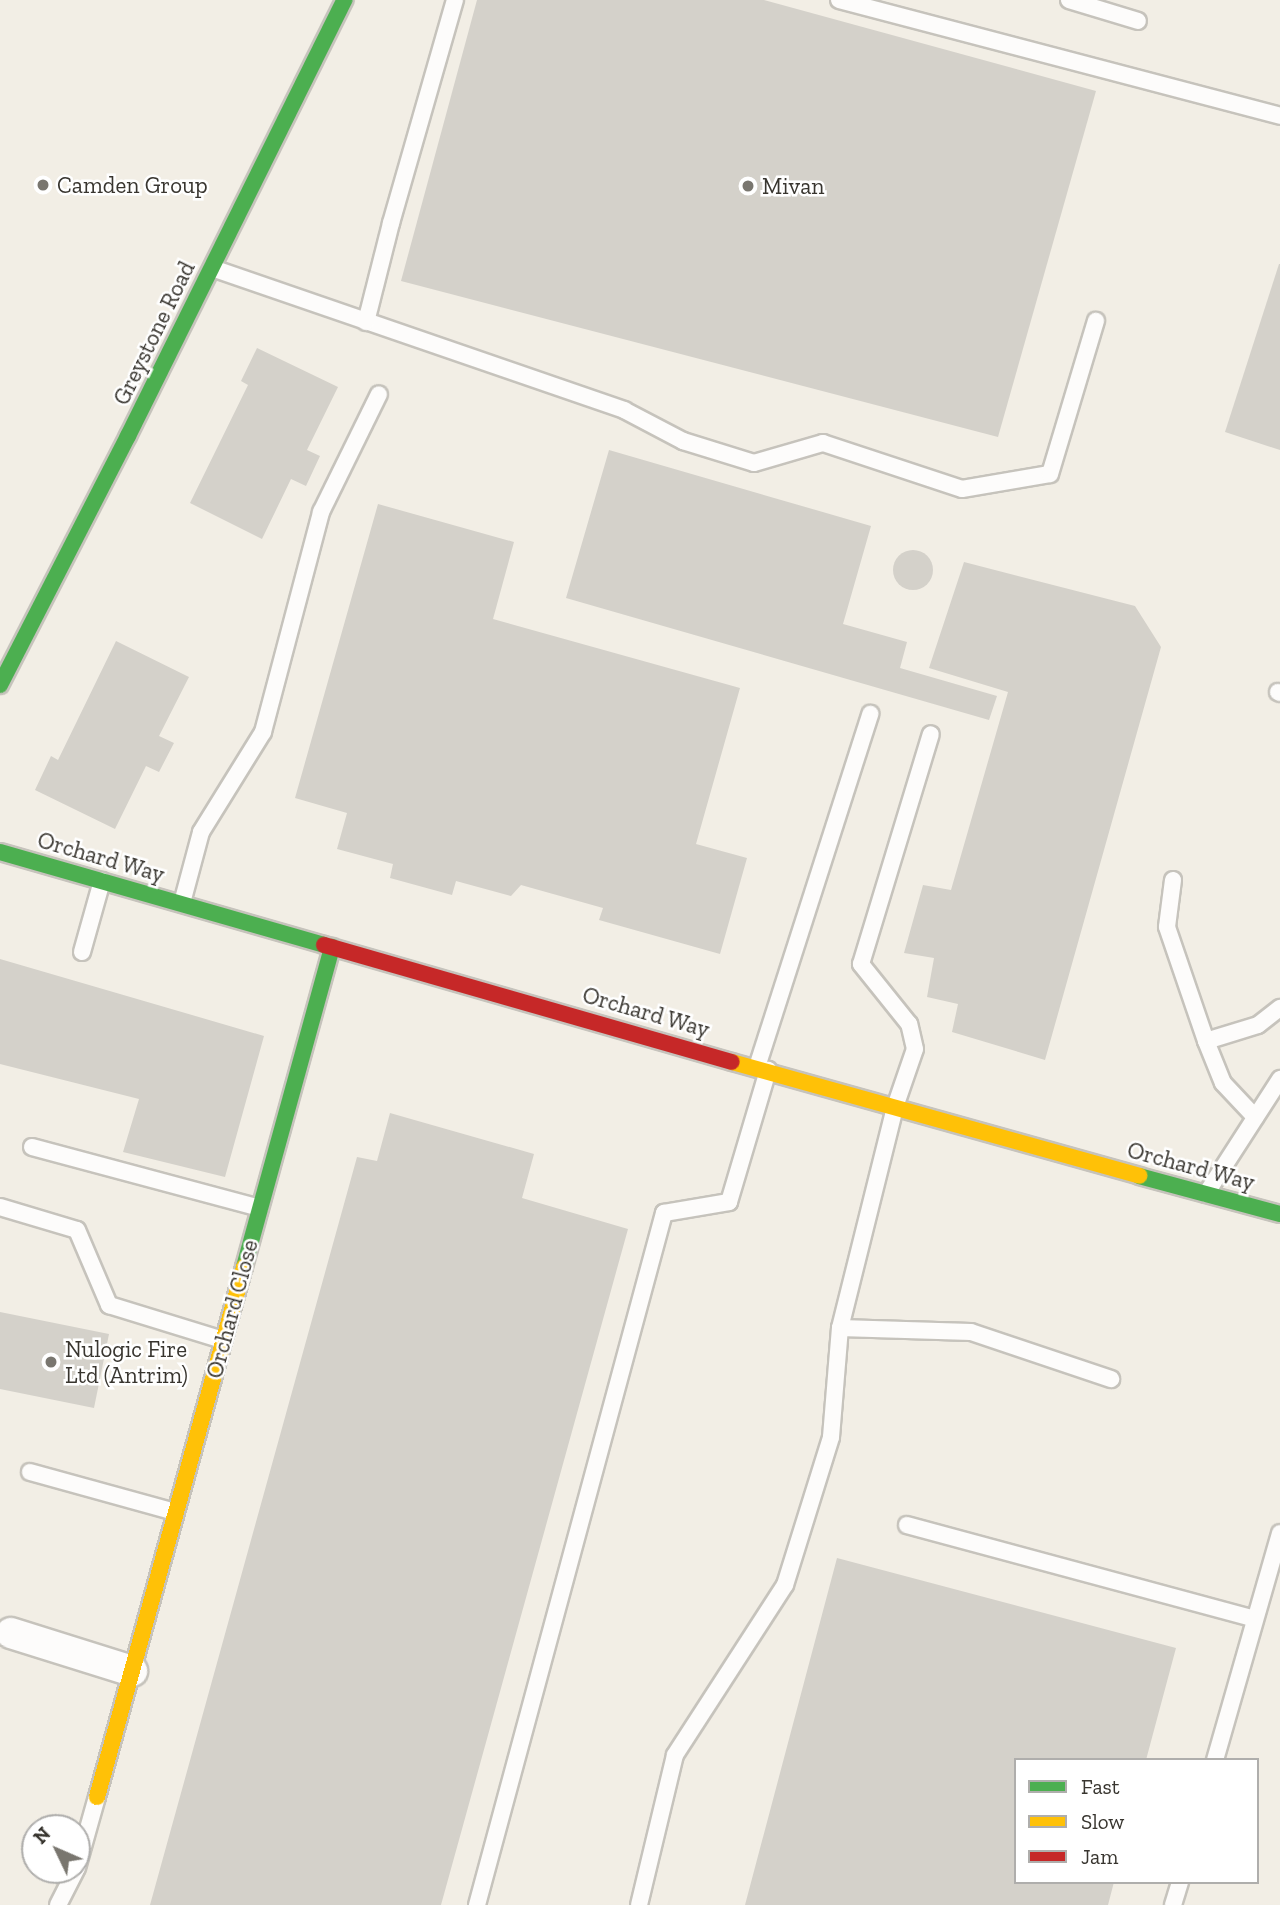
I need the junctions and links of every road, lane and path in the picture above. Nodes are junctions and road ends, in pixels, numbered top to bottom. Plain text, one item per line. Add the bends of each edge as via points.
1 (344, 0) edge
2 (455, 0) edge
3 (839, 0) edge
4 (1069, 0) edge
5 (1138, 21) dead end
6 (1280, 116) edge
7 (212, 268) junction
8 (1096, 321) dead end
9 (366, 322) junction
10 (379, 394) dead end
11 (0, 685) edge
12 (870, 714) dead end
13 (931, 734) dead end
14 (0, 852) edge
15 (1173, 880) dead end
16 (102, 881) junction
17 (182, 903) junction
18 (332, 947) junction
19 (82, 952) dead end
20 (1280, 1008) edge
21 (1206, 1041) junction
22 (762, 1068) junction
23 (1280, 1079) edge
24 (895, 1107) junction
25 (1255, 1117) junction
26 (32, 1147) dead end
27 (1206, 1194) junction
28 (0, 1208) edge
29 (260, 1208) junction
30 (1280, 1214) edge
31 (840, 1328) junction
32 (224, 1340) junction
33 (1111, 1379) dead end
34 (30, 1472) dead end
35 (175, 1513) junction
36 (907, 1525) dead end
37 (1280, 1533) edge
38 (1275, 1565) edge
39 (1255, 1619) junction
40 (5, 1632) edge
41 (132, 1671) junction
42 (1216, 1758) edge
43 (97, 1797) joint
44 (91, 1819) edge
45 (69, 1884) edge
46 (1179, 1884) edge
47 (58, 1905) edge
48 (477, 1905) edge
49 (639, 1905) edge
50 (1173, 1905) edge

1 - 7 street, Greystone Road
2 - 9 lane
3 - 6 lane
4 - 5 lane
7 - 9 lane
7 - 11 street, Greystone Road
8 - 9 lane via 1050,474 962,489 823,443 754,463 683,441 624,410
10 - 17 lane via 321,512 263,732 201,832
12 - 22 lane
13 - 24 lane via 862,964 909,1024 915,1049
14 - 16 street, Orchard Way
15 - 21 lane via 1167,927
16 - 17 street, Orchard Way
16 - 19 lane
17 - 18 street, Orchard Way
18 - 22 street, Orchard Way
18 - 29 street, Orchard Close
20 - 21 lane via 1258,1025
21 - 25 lane via 1223,1083
22 - 24 street, Orchard Way
22 - 48 lane via 729,1202 664,1213
23 - 25 lane
24 - 27 street, Orchard Way
24 - 31 lane
25 - 27 lane
26 - 29 lane
27 - 30 street, Orchard Way
28 - 32 lane via 77,1230 109,1305
29 - 32 street, Orchard Close
31 - 33 lane via 971,1332
31 - 49 lane via 831,1437 785,1585 675,1755
32 - 35 street, Orchard Close
34 - 35 lane
35 - 41 street, Orchard Close
36 - 39 lane
37 - 38 lane
38 - 39 lane
39 - 42 lane
40 - 41 street
41 - 43 street, Orchard Close
43 - 44 lane
45 - 47 lane
46 - 50 lane

